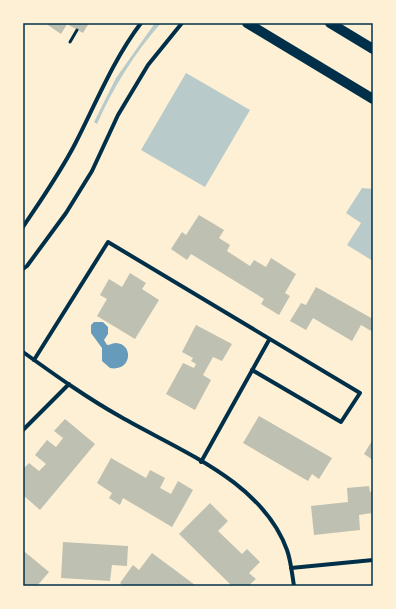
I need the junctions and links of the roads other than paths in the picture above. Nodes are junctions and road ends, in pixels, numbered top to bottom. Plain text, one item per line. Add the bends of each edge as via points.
1 (141, 23) edge
2 (182, 23) edge
3 (247, 23) edge
4 (330, 23) edge
5 (77, 30) dead end
6 (70, 42) dead end
7 (373, 49) edge
8 (373, 99) edge
9 (23, 227) edge
10 (23, 269) edge
11 (270, 340) junction
12 (23, 352) edge
13 (34, 360) junction
14 (252, 370) junction
15 (69, 384) junction
16 (23, 430) edge
17 (201, 462) junction
18 (373, 560) edge
19 (291, 568) junction
20 (294, 586) edge

1 - 9 street via 124,45 74,145
2 - 10 street via 148,65 131,92 92,171 66,213
3 - 8 main road
4 - 7 main road
5 - 6 lane
11 - 13 street via 108,242
11 - 14 street
11 - 14 street via 360,393 341,422
12 - 13 street
13 - 15 street
14 - 17 street
15 - 16 street
15 - 17 street via 119,416
17 - 19 street via 234,482 257,503 279,533 288,551
18 - 19 street
19 - 20 street

